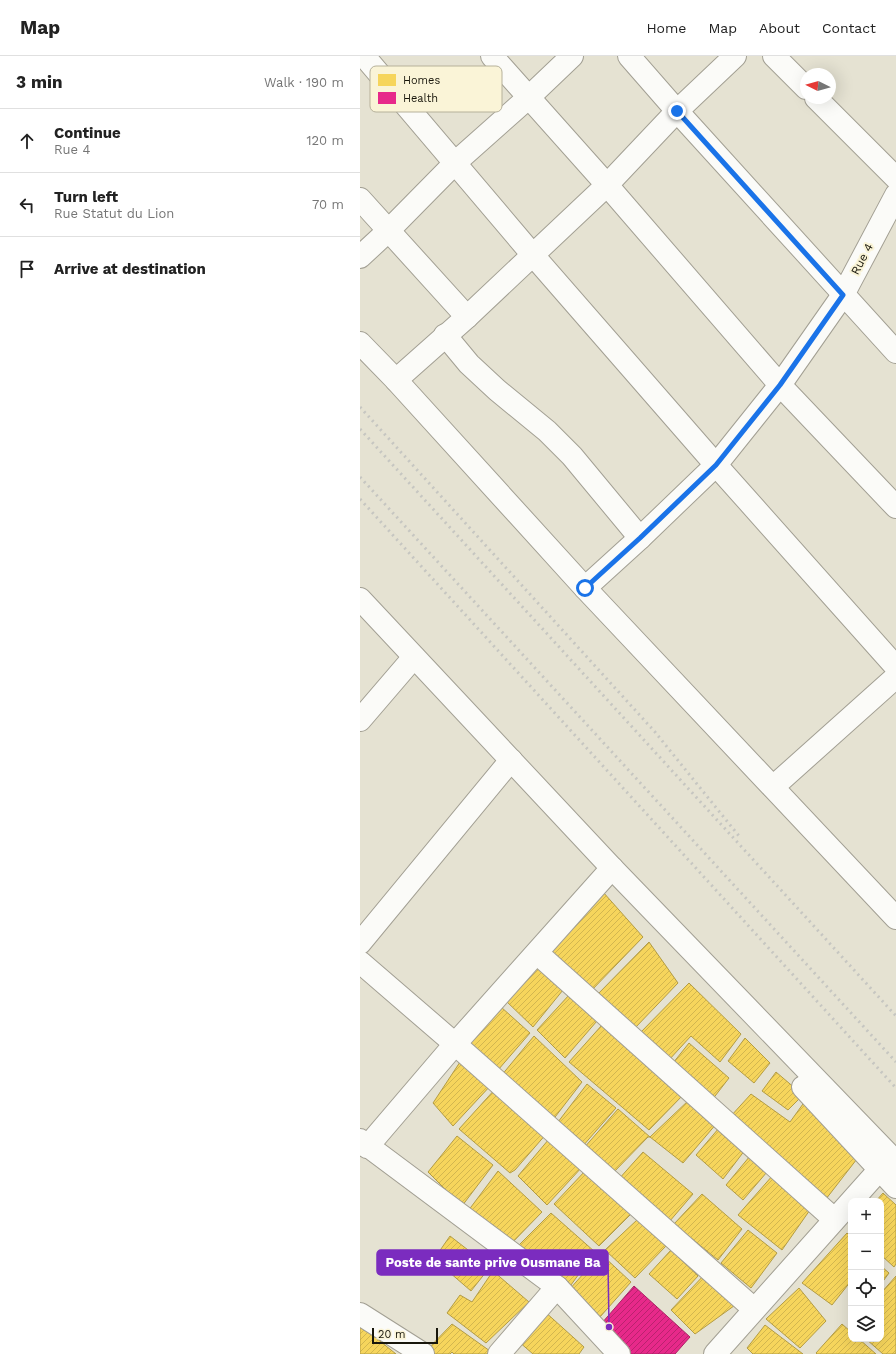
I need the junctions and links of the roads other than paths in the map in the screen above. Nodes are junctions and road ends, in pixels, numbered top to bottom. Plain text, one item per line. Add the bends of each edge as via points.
1 (364, 56) edge
2 (492, 56) edge
3 (572, 56) edge
4 (629, 56) edge
5 (735, 56) edge
6 (774, 56) edge
7 (373, 66) edge
8 (501, 66) edge
9 (502, 68) edge
10 (800, 82) edge
11 (528, 98) junction
12 (822, 104) edge
13 (677, 111) junction
14 (413, 112) edge
15 (456, 162) junction
16 (896, 178) edge
17 (607, 185) junction
18 (360, 199) edge
19 (895, 201) edge
20 (388, 231) junction
21 (532, 254) junction
22 (360, 257) edge
23 (843, 295) junction
24 (467, 317) junction
25 (445, 335) junction
26 (360, 343) edge
27 (896, 352) edge
28 (396, 380) junction
29 (780, 385) junction
30 (716, 465) junction
31 (896, 507) edge
32 (640, 538) junction
33 (585, 588) junction
34 (360, 599) edge
35 (414, 657) junction
36 (896, 667) edge
37 (896, 677) edge
38 (360, 720) edge
39 (511, 760) junction
40 (773, 787) junction
41 (612, 868) junction
42 (896, 918) edge
43 (360, 943) edge
44 (537, 953) junction
45 (360, 962) edge
46 (455, 1044) junction
47 (364, 1143) edge
48 (888, 1165) edge
49 (896, 1187) edge
50 (834, 1219) junction
51 (557, 1287) junction
52 (754, 1309) junction
53 (360, 1314) edge
54 (423, 1354) edge
55 (499, 1354) edge
56 (620, 1354) edge
57 (715, 1354) edge

1 - 7 street
2 - 8 street
3 - 11 street
4 - 13 street
5 - 13 street
6 - 10 street
9 - 11 street
11 - 15 street
11 - 17 street
12 - 16 street
13 - 17 street
13 - 23 street
14 - 15 street
15 - 20 street
15 - 21 street
17 - 21 street
17 - 29 street
18 - 20 street
19 - 23 street, Rue 4
20 - 22 street
20 - 24 street
21 - 24 street
21 - 30 street
23 - 27 street
23 - 29 street, Rue 4
24 - 25 street
25 - 28 street
25 - 32 street via 469,364 572,456
26 - 28 street
28 - 33 street
29 - 30 street, Rue 4
29 - 31 street
30 - 32 street, Rue 4
30 - 36 street
32 - 33 street, Rue 4
33 - 40 street
34 - 35 street
35 - 38 street
35 - 39 street
37 - 40 street
39 - 41 street
39 - 43 street
40 - 42 street
41 - 44 street
41 - 48 street via 764,1025 771,1052
44 - 46 street
44 - 50 street
45 - 46 street
46 - 47 street
46 - 52 street
47 - 51 street
48 - 49 street
48 - 50 street
50 - 52 street
51 - 55 street
51 - 56 street
52 - 57 street
53 - 54 street

